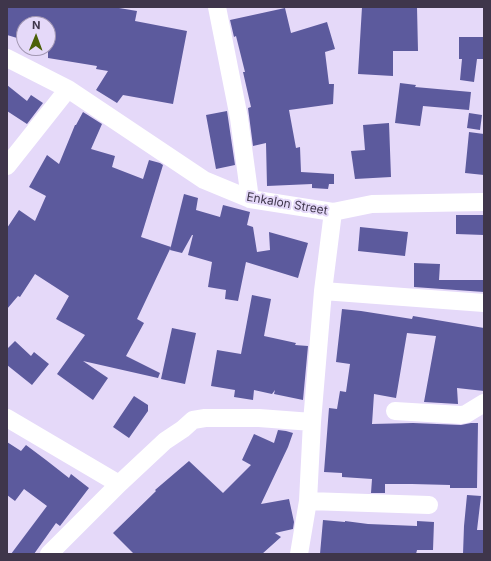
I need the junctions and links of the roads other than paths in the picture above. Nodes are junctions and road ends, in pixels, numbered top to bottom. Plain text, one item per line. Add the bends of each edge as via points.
1 (217, 7) edge
2 (7, 58) edge
3 (68, 89) junction
4 (7, 166) edge
5 (250, 199) junction
6 (484, 202) edge
7 (333, 212) junction
8 (324, 291) junction
9 (484, 303) edge
10 (484, 403) edge
11 (395, 411) dead end
12 (7, 418) edge
13 (312, 422) junction
14 (119, 484) junction
15 (308, 501) junction
16 (429, 505) dead end
17 (49, 554) edge
18 (299, 554) edge

1 - 5 street via 239,118
2 - 3 street, Enkalon Street
3 - 4 street
3 - 5 street, Enkalon Street via 204,180
5 - 7 street, Enkalon Street
6 - 7 street, Enkalon Street via 372,204
7 - 8 street
8 - 9 street
8 - 13 street
10 - 11 street via 461,415
12 - 14 street
13 - 14 street via 259,418 194,420 165,441
13 - 15 street
14 - 17 street
15 - 16 street
15 - 18 street

